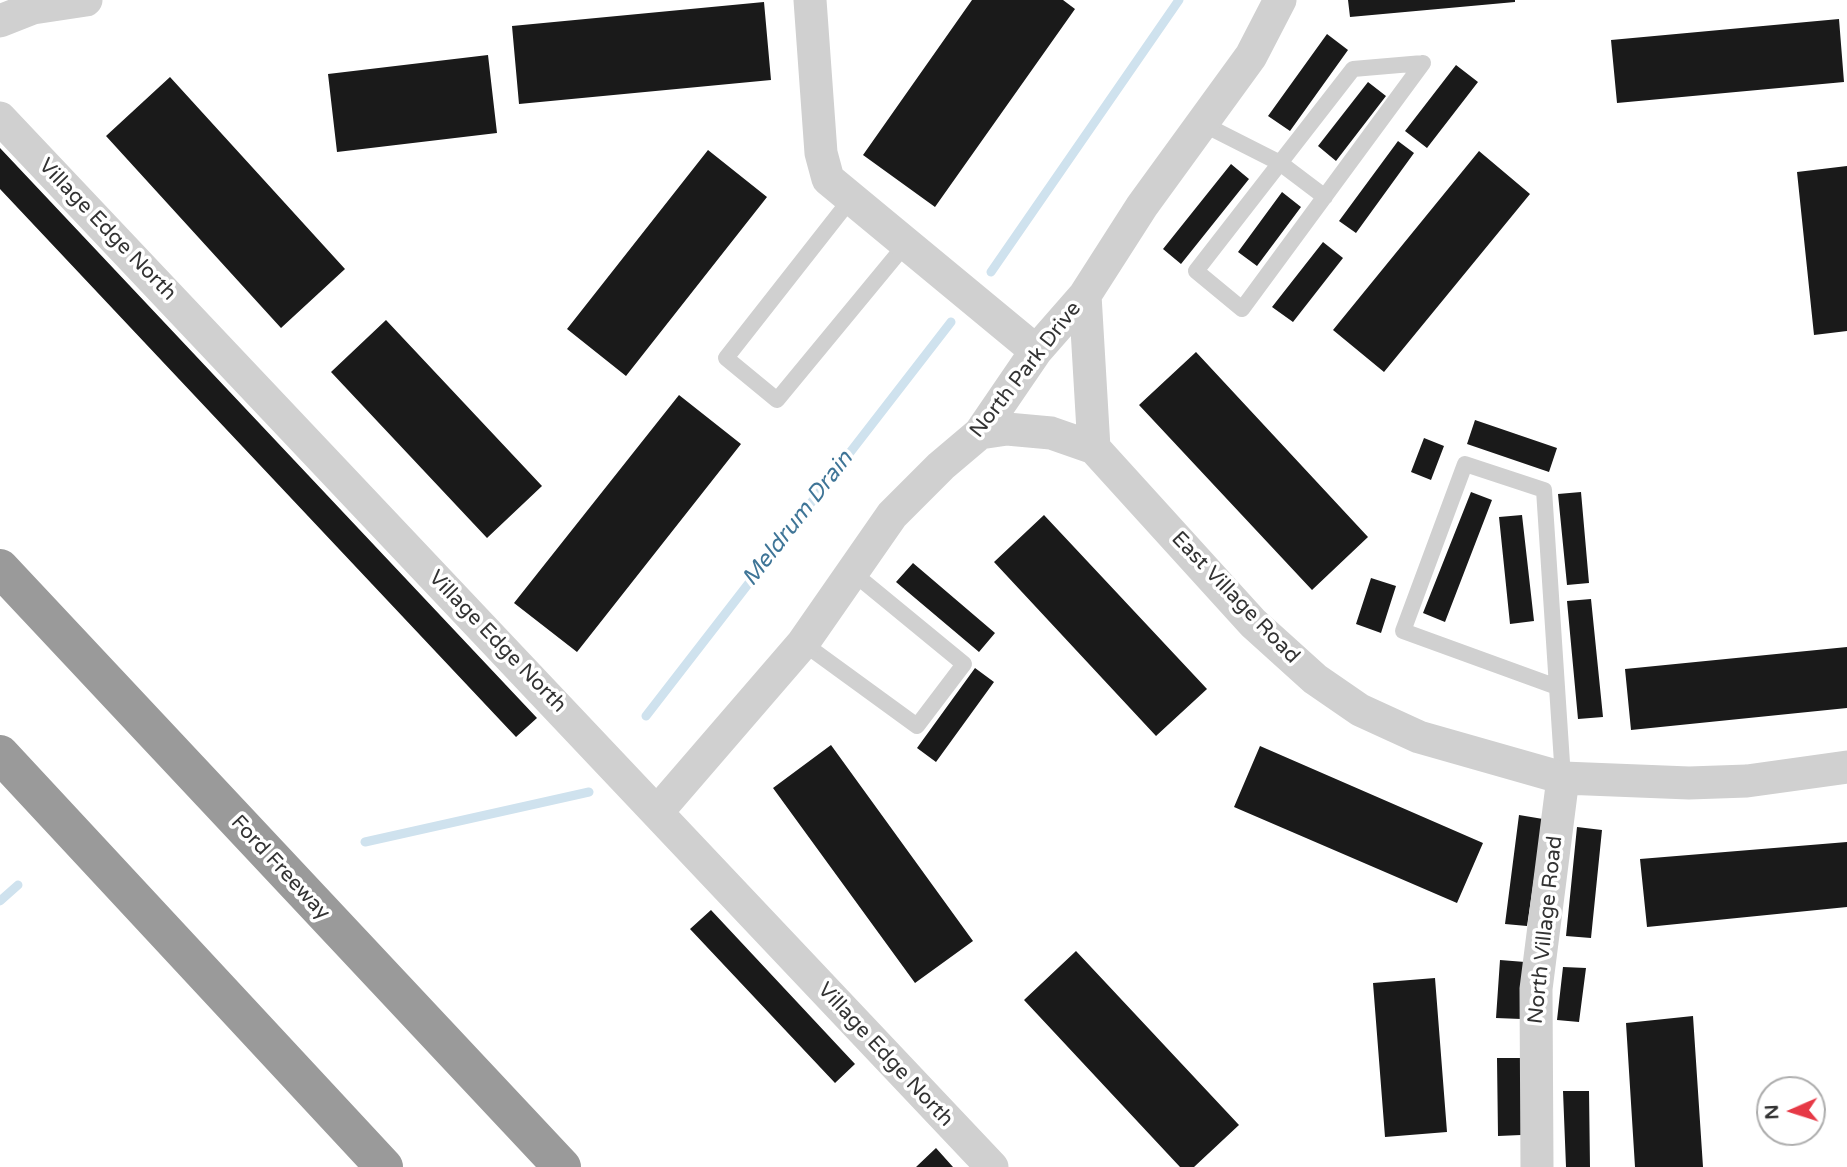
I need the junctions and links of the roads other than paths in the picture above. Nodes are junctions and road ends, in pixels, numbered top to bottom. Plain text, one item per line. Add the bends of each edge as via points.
1 (86, 0) edge
2 (810, 0) edge
3 (1280, 0) edge
4 (0, 21) edge
5 (0, 118) edge
6 (1203, 124) junction
7 (1280, 163) junction
8 (1325, 197) junction
9 (850, 200) junction
10 (905, 245) junction
11 (1085, 295) junction
12 (1036, 351) junction
13 (981, 433) junction
14 (1094, 448) junction
15 (0, 568) edge
16 (852, 572) junction
17 (803, 643) junction
18 (1557, 687) junction
19 (0, 754) edge
20 (1847, 766) edge
21 (1563, 778) junction
22 (657, 811) junction
23 (384, 1167) edge
24 (562, 1167) edge
25 (992, 1167) edge
26 (1537, 1167) edge

1 - 4 street via 33,8
2 - 9 street via 821,153 828,179
3 - 6 street, North Park Drive via 1251,56
5 - 22 street, Village Edge North
6 - 7 lane
6 - 11 street, North Park Drive via 1142,206
7 - 8 lane
7 - 8 lane via 1196,271 1242,309
7 - 8 lane via 1353,69 1423,63
9 - 10 street
9 - 10 lane via 726,358 777,400
10 - 12 street
11 - 12 street, North Park Drive
11 - 14 street
12 - 13 street, North Park Drive
13 - 14 street, East Village Road via 1007,429 1051,433
13 - 16 street, North Park Drive via 892,515
14 - 21 street, East Village Road via 1253,623 1315,679 1360,710 1419,737
15 - 24 highway, Ford Freeway
16 - 17 street, North Park Drive
16 - 17 lane via 964,664 917,726
17 - 22 street, North Park Drive
18 - 18 lane via 1544,490 1465,464 1404,631
18 - 21 lane
19 - 23 highway
20 - 21 street, East Village Road via 1747,781
21 - 26 street, North Village Road via 1536,989
22 - 25 street, Village Edge North

